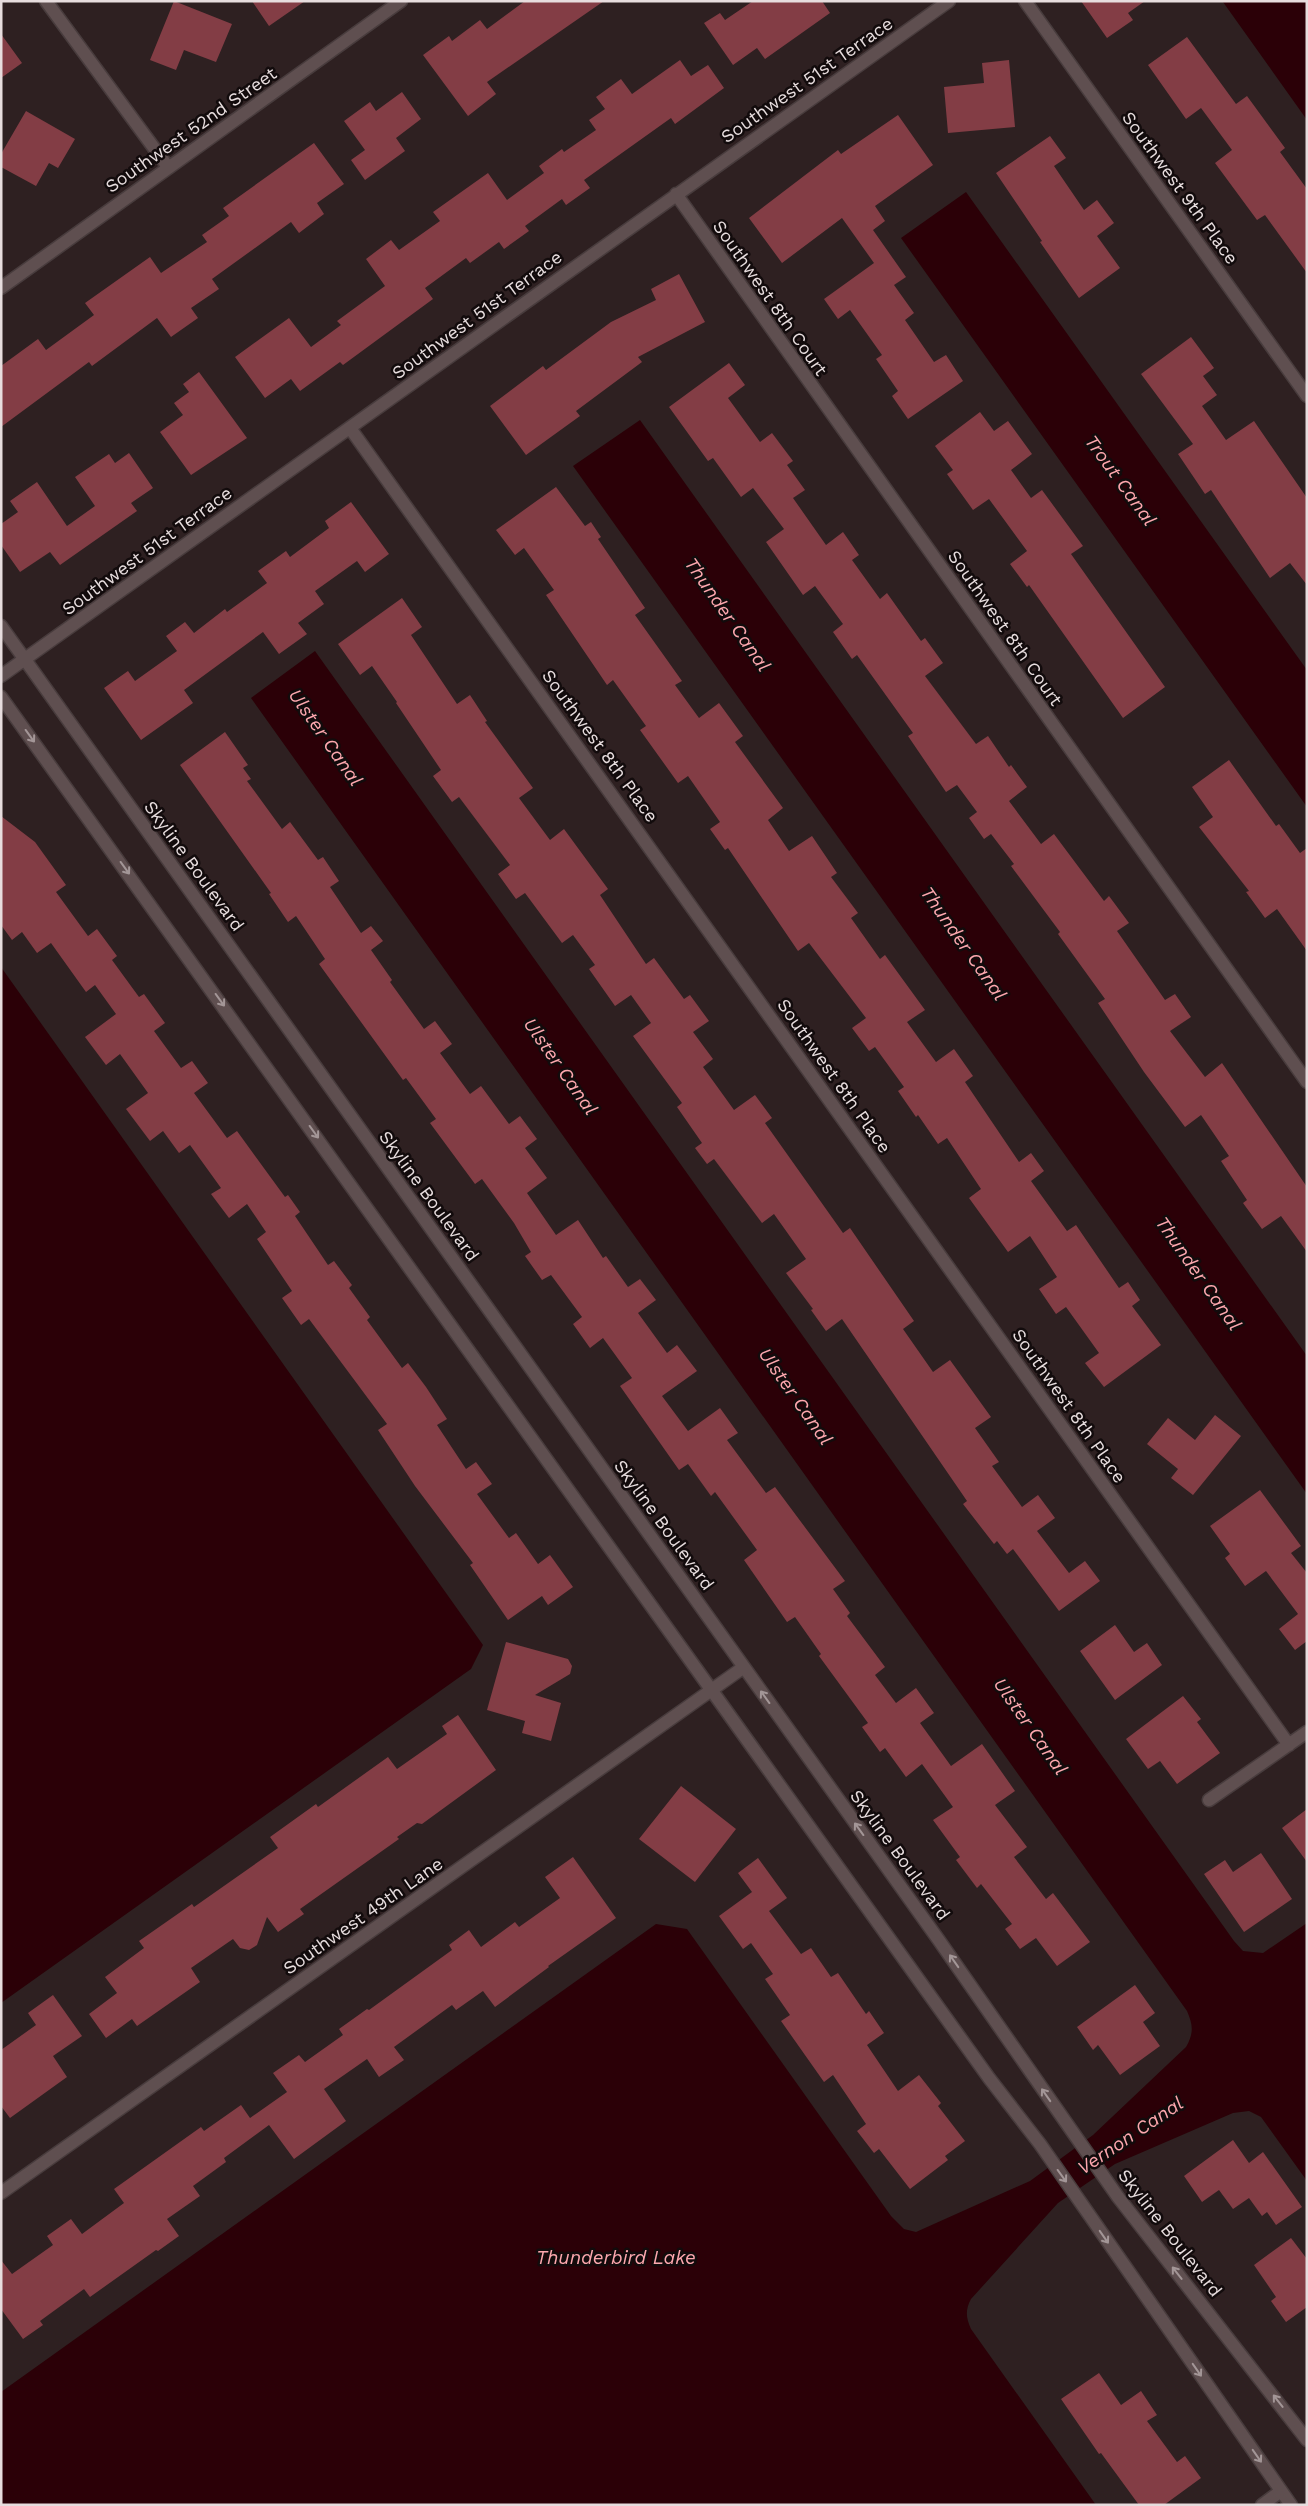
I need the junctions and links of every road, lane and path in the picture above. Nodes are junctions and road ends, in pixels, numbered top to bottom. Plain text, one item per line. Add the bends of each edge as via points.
1 (46, 1) edge
2 (401, 1) edge
3 (949, 1) edge
4 (1025, 1) edge
5 (168, 167) junction
6 (676, 194) junction
7 (1, 288) edge
8 (1307, 396) edge
9 (350, 428) junction
10 (1, 626) edge
11 (26, 659) junction
12 (1, 676) edge
13 (1, 697) edge
14 (1307, 1082) edge
15 (744, 1667) junction
16 (712, 1690) junction
17 (1307, 1732) edge
18 (1289, 1745) junction
19 (1209, 1800) dead end
20 (1, 2193) edge
21 (1307, 2440) edge
22 (1281, 2491) junction
23 (1262, 2505) edge
24 (1291, 2505) edge

1 - 5 street
2 - 5 street, Southwest 52nd Street
3 - 6 street, Southwest 51st Terrace
4 - 8 street, Southwest 9th Place
5 - 7 street, Southwest 52nd Street
6 - 9 street, Southwest 51st Terrace
6 - 14 street, Southwest 8th Court
9 - 11 street, Southwest 51st Terrace
9 - 18 street, Southwest 8th Place
10 - 11 street, Skyline Boulevard
11 - 12 street, Southwest 51st Terrace
11 - 15 street, Skyline Boulevard
13 -> 16 street
15 - 16 street, Southwest 49th Lane
21 -> 15 street, Skyline Boulevard via 1074,2135
16 - 20 street, Southwest 49th Lane
16 -> 22 street via 1048,2156
17 - 18 street
18 - 19 street
22 - 23 street
22 - 24 street

